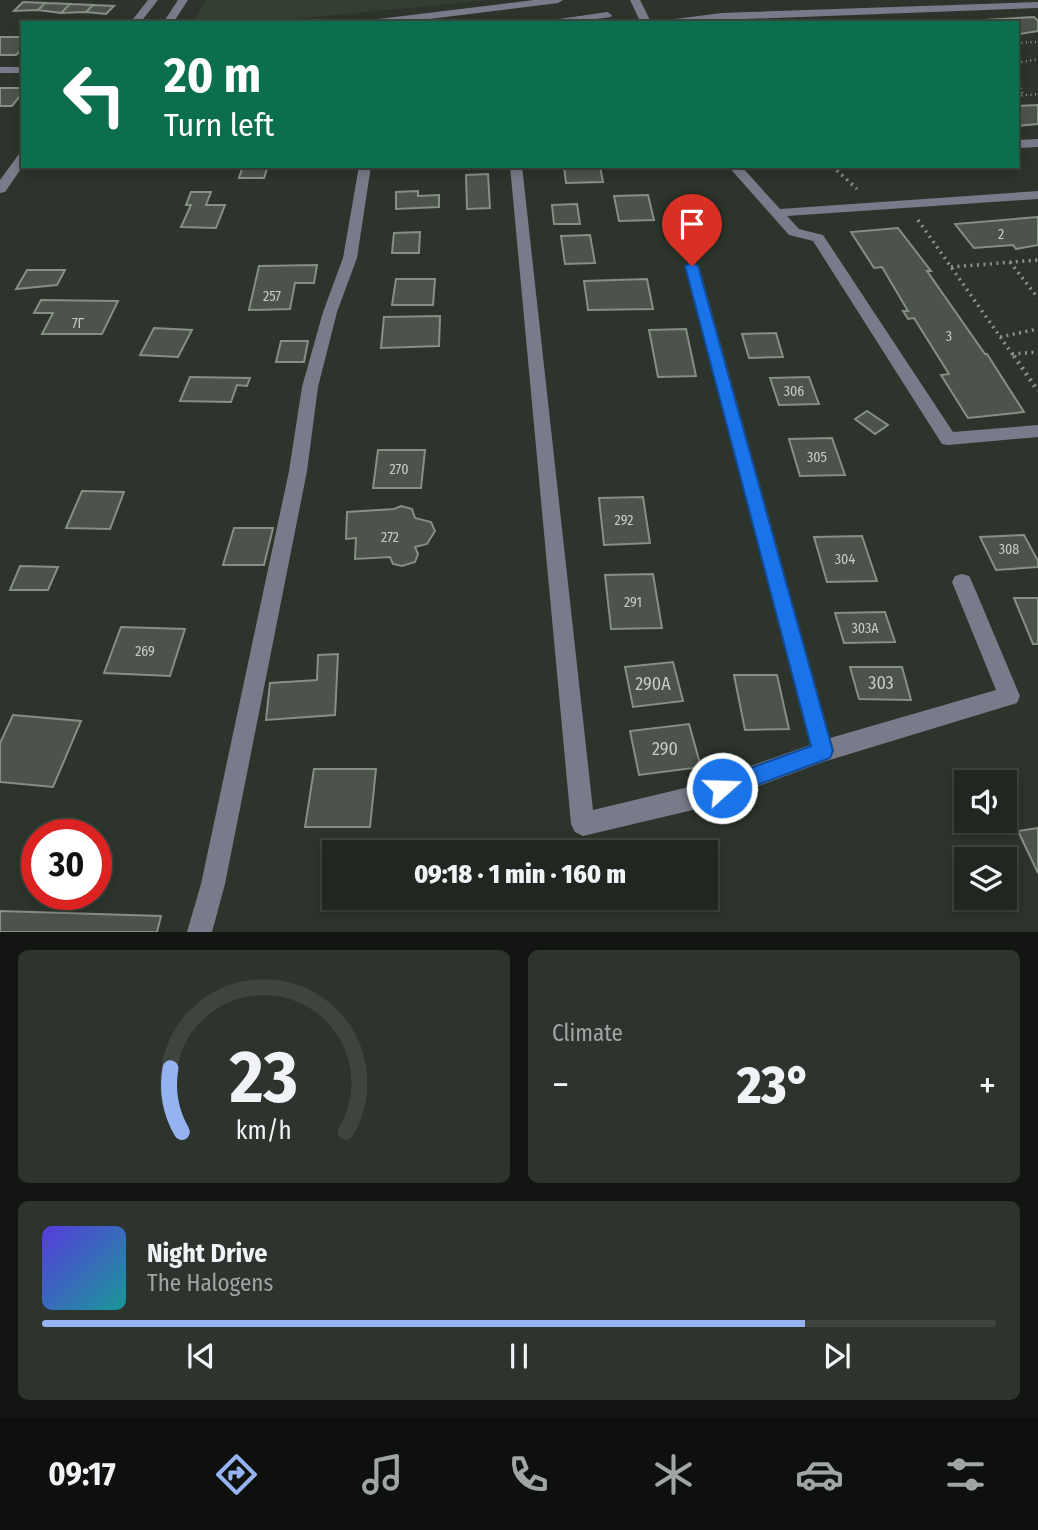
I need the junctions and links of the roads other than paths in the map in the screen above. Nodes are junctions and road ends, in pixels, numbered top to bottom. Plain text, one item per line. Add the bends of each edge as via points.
1 (153, 0) edge
2 (183, 0) edge
3 (558, 0) edge
4 (635, 0) edge
5 (1038, 5) edge
6 (607, 15) dead end
7 (137, 21) edge
8 (169, 21) edge
9 (386, 21) edge
10 (554, 21) edge
11 (645, 21) edge
12 (674, 21) edge
13 (0, 70) edge
14 (21, 70) edge
15 (1038, 143) edge
16 (1019, 144) edge
17 (21, 159) edge
18 (365, 168) edge
19 (516, 168) edge
20 (736, 168) edge
21 (0, 189) edge
22 (1038, 195) edge
23 (777, 213) junction
24 (692, 266) dead end
25 (1038, 431) edge
26 (962, 582) dead end
27 (823, 751) junction
28 (199, 932) edge

1 - 7 street
2 - 8 street
3 - 9 street
4 - 11 street
5 - 12 street
6 - 10 street
13 - 14 street
15 - 16 street
17 - 21 street
18 - 28 street via 350,258 310,387 298,471 213,884
19 - 27 street via 583,824 697,797
20 - 23 street
22 - 23 street
23 - 25 street via 794,232 818,238 948,439
24 - 27 street
26 - 27 street via 1009,696

